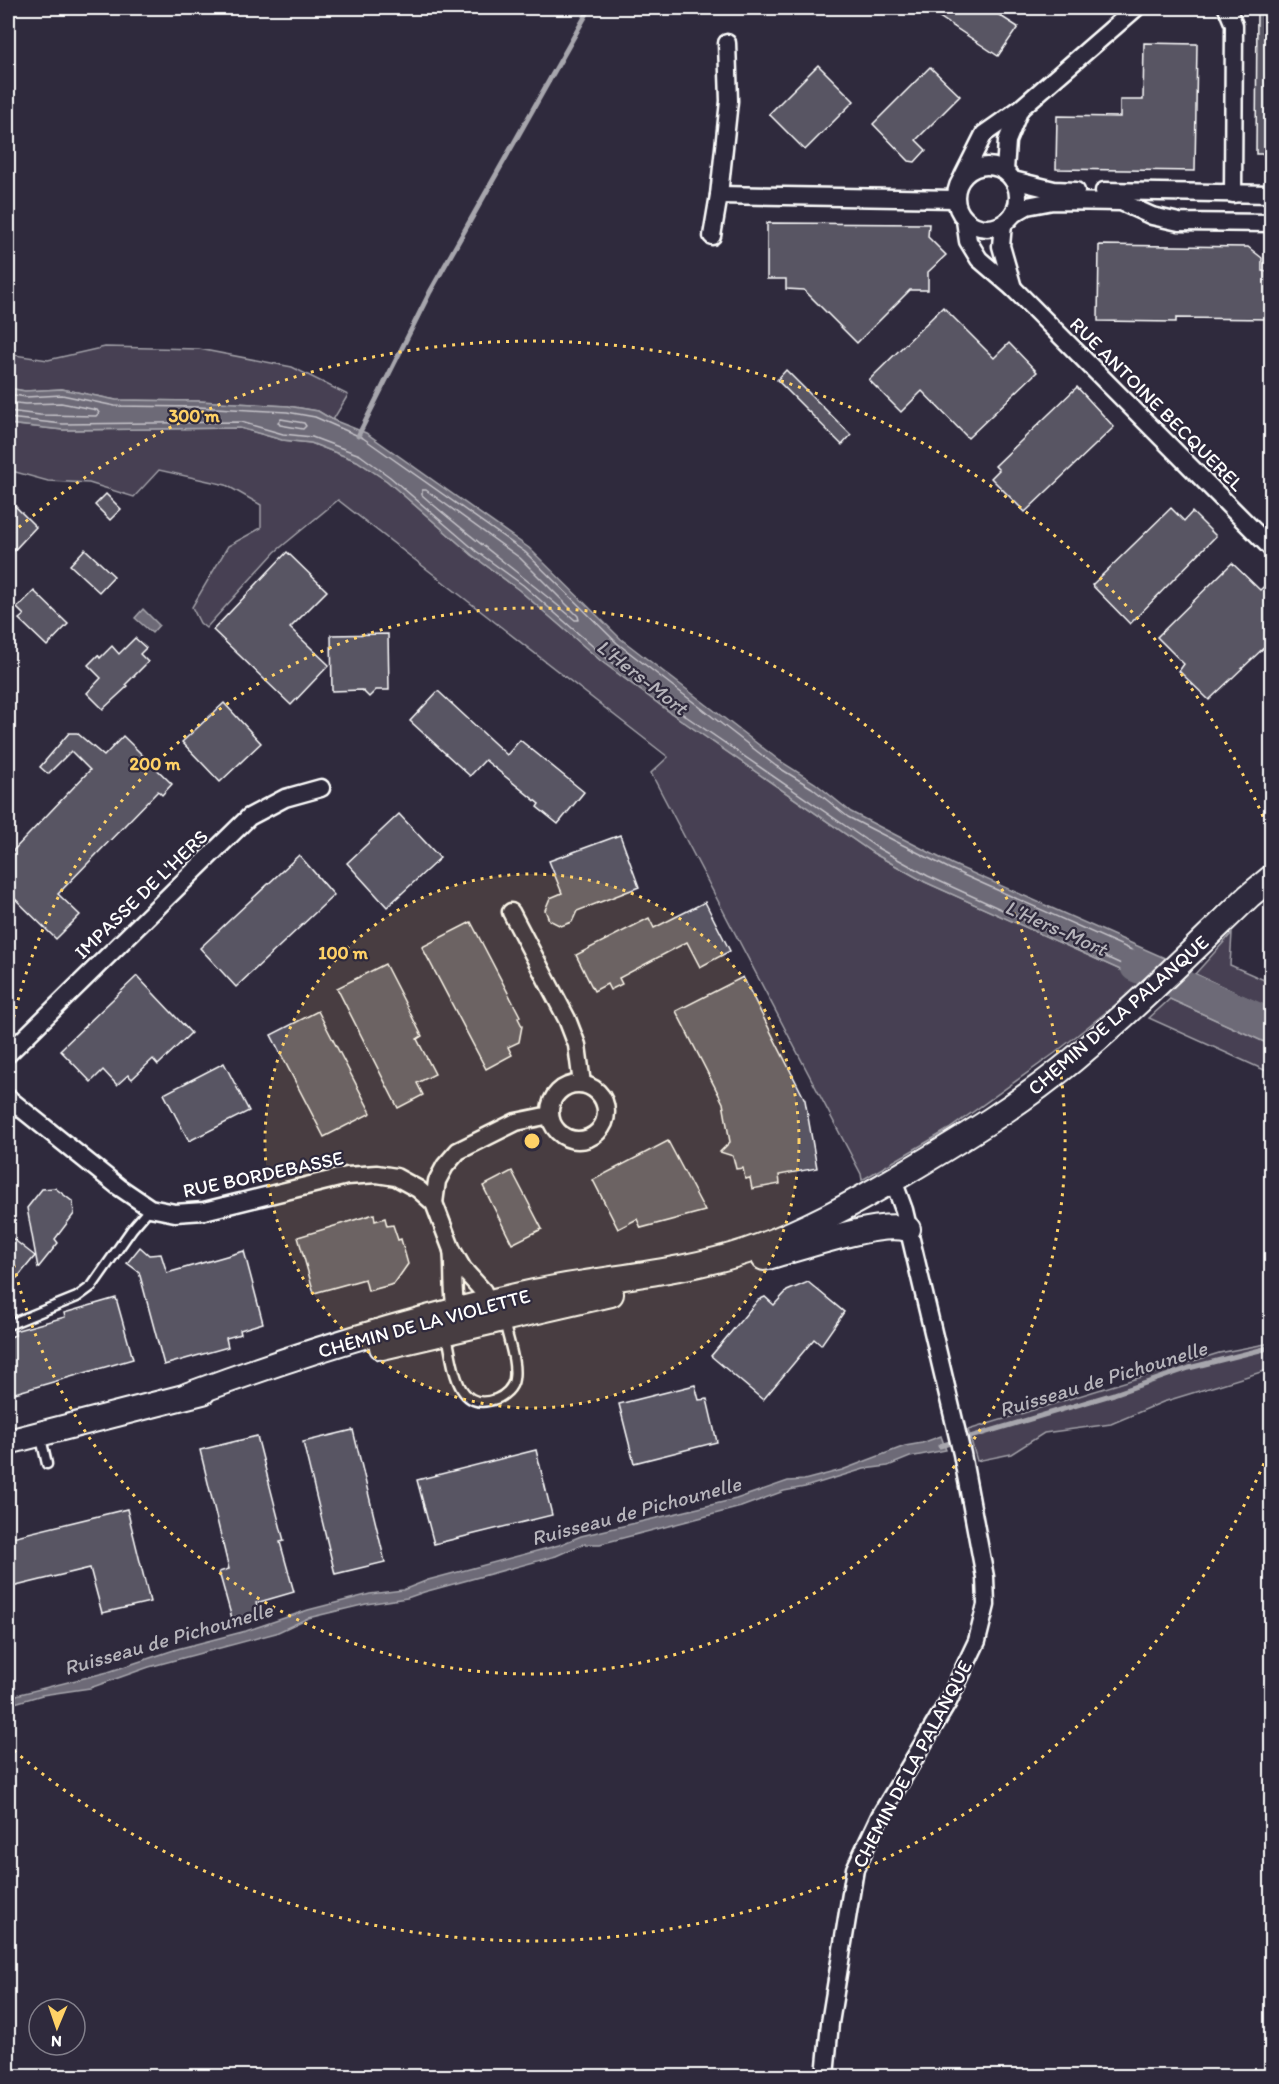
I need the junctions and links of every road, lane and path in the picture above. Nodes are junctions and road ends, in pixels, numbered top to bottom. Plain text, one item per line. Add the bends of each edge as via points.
1 (1136, 8) edge
2 (1227, 8) edge
3 (727, 43) dead end
4 (1021, 108) junction
5 (963, 176) junction
6 (1009, 176) junction
7 (1233, 194) junction
8 (1272, 194) edge
9 (719, 195) junction
10 (955, 199) junction
11 (1008, 219) junction
12 (965, 220) junction
13 (1272, 223) edge
14 (712, 236) dead end
15 (1014, 289) junction
16 (1272, 549) edge
17 (321, 788) dead end
18 (1272, 866) edge
19 (1272, 878) edge
20 (1249, 896) junction
21 (511, 912) dead end
22 (8, 1054) edge
23 (582, 1084) junction
24 (8, 1098) edge
25 (550, 1115) junction
26 (893, 1180) junction
27 (858, 1201) joint
28 (434, 1203) junction
29 (150, 1208) junction
30 (908, 1229) junction
31 (452, 1250) junction
32 (701, 1265) junction
33 (680, 1277) junction
34 (496, 1307) junction
35 (448, 1318) junction
36 (8, 1325) edge
37 (39, 1434) junction
38 (8, 1443) edge
39 (47, 1464) dead end
40 (825, 2076) edge

1 - 4 street
2 - 7 street via 1234,25
3 - 9 street via 729,102
4 - 5 street via 984,134
4 - 6 street via 1007,141
5 - 6 street via 976,168 991,166
5 - 10 street
6 - 7 street via 1054,190
6 - 11 street via 1019,197
7 - 8 street
9 - 10 street
9 - 14 street
10 - 12 street
11 - 12 street via 990,229
11 - 13 street via 1027,206 1053,201 1121,202 1152,216 1179,222
11 - 15 street, RUE ANTOINE BECQUEREL via 1001,246
12 - 15 street, RUE ANTOINE BECQUEREL via 968,241 979,259
15 - 16 street, RUE ANTOINE BECQUEREL
17 - 22 street, IMPASSE DE L'HERS via 285,798 249,817
18 - 20 street, CHEMIN DE LA PALANQUE
19 - 20 street, CHEMIN DE LA PALANQUE
20 - 26 street, CHEMIN DE LA PALANQUE via 1072,1060 1018,1102
21 - 23 street via 567,1019 577,1045
23 - 25 street via 563,1088 555,1095
23 - 25 street via 603,1098 607,1110 605,1123 597,1133 574,1141 562,1136
24 - 29 street, RUE BORDEBASSE
25 - 28 street via 516,1122 458,1151 437,1181
26 - 27 street, CHEMIN DE LA PALANQUE
26 - 30 street, CHEMIN DE LA PALANQUE
27 - 32 street, CHEMIN DE LA VIOLETTE via 779,1239
28 - 29 street, RUE BORDEBASSE via 396,1177 376,1174 347,1176 204,1211 175,1213
28 - 31 street
29 - 36 lane via 92,1286 77,1297
30 - 33 street, CHEMIN DE LA VIOLETTE via 888,1226 868,1230 708,1274
30 - 40 street, CHEMIN DE LA PALANQUE via 962,1454 985,1577 986,1605 977,1641 948,1702 880,1816 855,1869
31 - 34 street
31 - 35 street via 455,1271
32 - 33 street, CHEMIN DE LA VIOLETTE
32 - 34 street, CHEMIN DE LA VIOLETTE via 556,1288
33 - 34 street, CHEMIN DE LA VIOLETTE
34 - 35 street, CHEMIN DE LA VIOLETTE
34 - 35 street, CHEMIN DE LA VIOLETTE via 474,1326
34 - 35 lane via 515,1370 514,1382 498,1398 485,1402 468,1397 460,1388
35 - 37 street, CHEMIN DE LA VIOLETTE via 252,1382
37 - 38 street, CHEMIN DE LA VIOLETTE
37 - 39 lane

